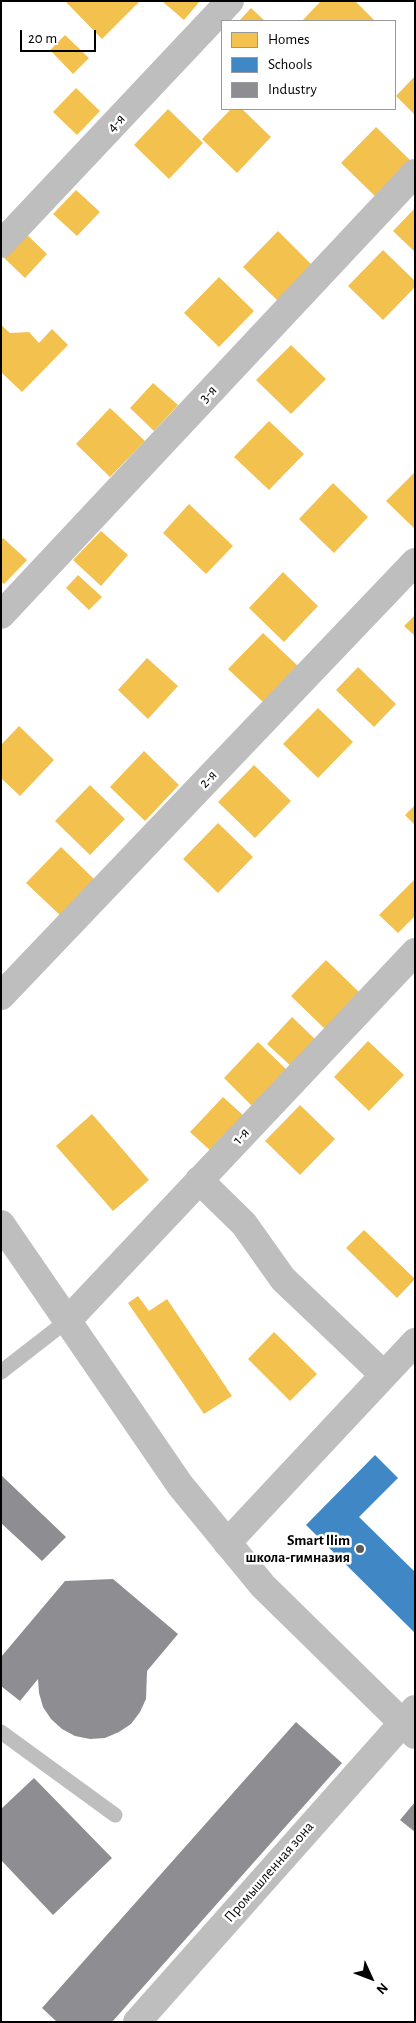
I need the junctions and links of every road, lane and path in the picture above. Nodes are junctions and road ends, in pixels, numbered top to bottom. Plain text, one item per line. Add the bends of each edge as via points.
1 (230, 1) edge
2 (415, 173) edge
3 (1, 244) edge
4 (415, 562) edge
5 (1, 615) edge
6 (415, 952) edge
7 (1, 996) edge
8 (199, 1180) junction
9 (1, 1224) edge
10 (68, 1320) junction
11 (414, 1343) edge
12 (1, 1372) edge
13 (384, 1375) junction
14 (228, 1543) junction
15 (410, 1722) edge
16 (1, 1732) edge
17 (115, 1815) dead end
18 (137, 2022) edge

1 - 3 street, 4-я
2 - 5 street, 3-я
4 - 7 street, 2-я
6 - 8 street, 1-я
8 - 10 street, 1-я
8 - 13 street via 244,1224 284,1279
9 - 10 street
10 - 12 lane
10 - 14 street via 180,1485
11 - 13 street
13 - 14 street
14 - 15 street via 263,1586
15 - 18 street, Промышленная зона
16 - 17 lane

